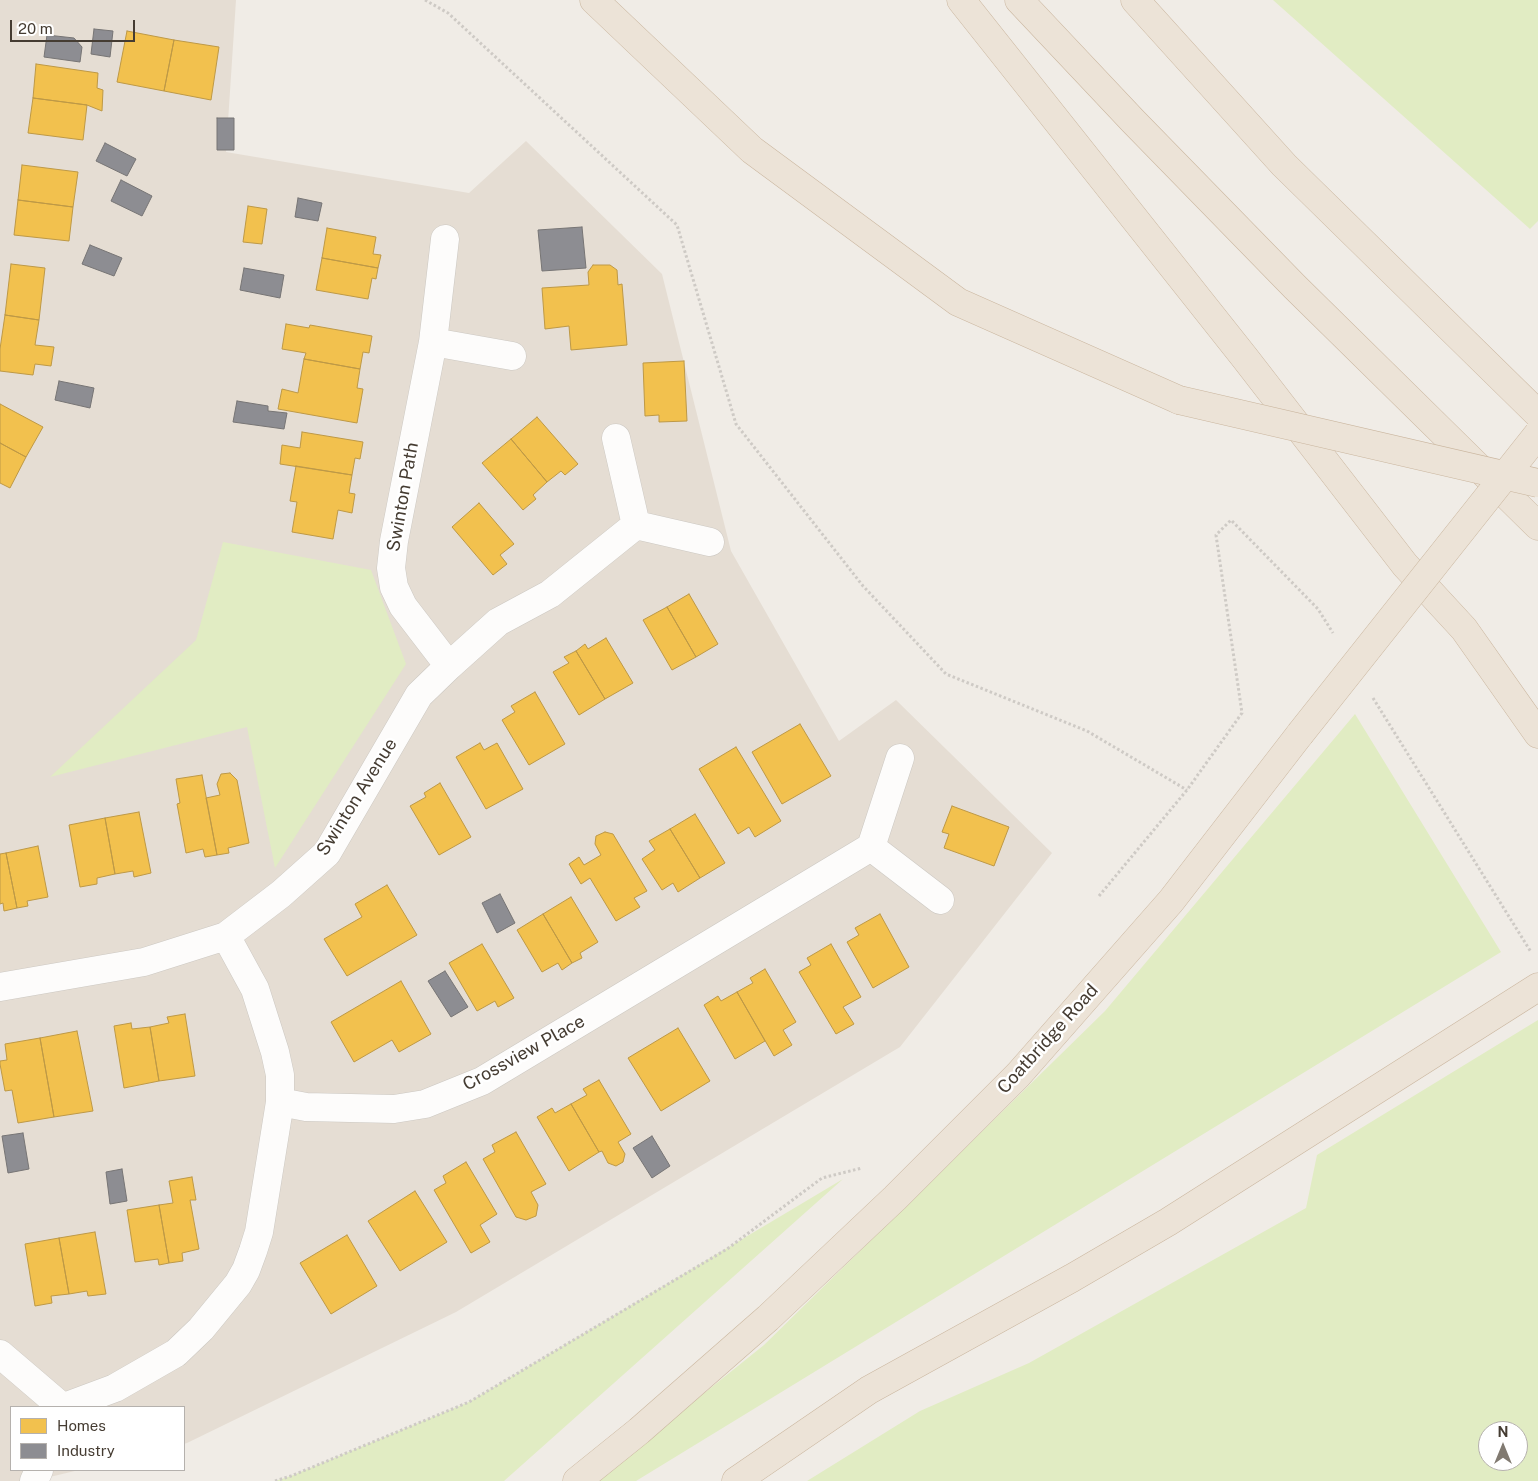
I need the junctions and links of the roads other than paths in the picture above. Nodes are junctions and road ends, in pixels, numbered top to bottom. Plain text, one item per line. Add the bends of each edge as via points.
1 (594, 0) edge
2 (961, 0) edge
3 (1019, 0) edge
4 (1135, 0) edge
5 (445, 239) dead end
6 (433, 342) junction
7 (512, 356) dead end
8 (1538, 414) edge
9 (1538, 434) edge
10 (616, 438) dead end
11 (1538, 483) edge
12 (636, 526) junction
13 (1538, 526) edge
14 (710, 542) dead end
15 (449, 666) junction
16 (1538, 734) edge
17 (900, 758) dead end
18 (871, 847) junction
19 (940, 900) dead end
20 (226, 936) junction
21 (0, 987) edge
22 (1538, 987) edge
23 (280, 1102) junction
24 (0, 1354) edge
25 (62, 1406) edge
26 (66, 1406) edge
27 (576, 1481) edge
28 (736, 1481) edge

1 - 11 highway, bridge via 752,150 958,302 1179,400
2 - 16 highway via 1405,565 1464,629
3 - 13 highway via 1295,288
4 - 8 highway via 1284,165
5 - 6 street, Swinton Path
6 - 7 street
6 - 15 street, Swinton Path via 391,568 394,587 403,606
9 - 27 highway, Coatbridge Road, bridge via 1171,901 1018,1075 768,1318 639,1432
10 - 12 street
12 - 14 street
12 - 15 street, Swinton Avenue via 550,594 498,622
15 - 20 street, Swinton Avenue via 419,695 327,852 281,894
17 - 18 street
18 - 19 street
18 - 23 street, Crossview Place via 482,1081 425,1104 394,1109 306,1107
20 - 21 street, Swinton Avenue via 144,962
20 - 23 street via 255,989 280,1074
22 - 28 highway via 1168,1222 869,1390
23 - 26 street via 259,1232 238,1284 176,1353 115,1388
24 - 25 street

